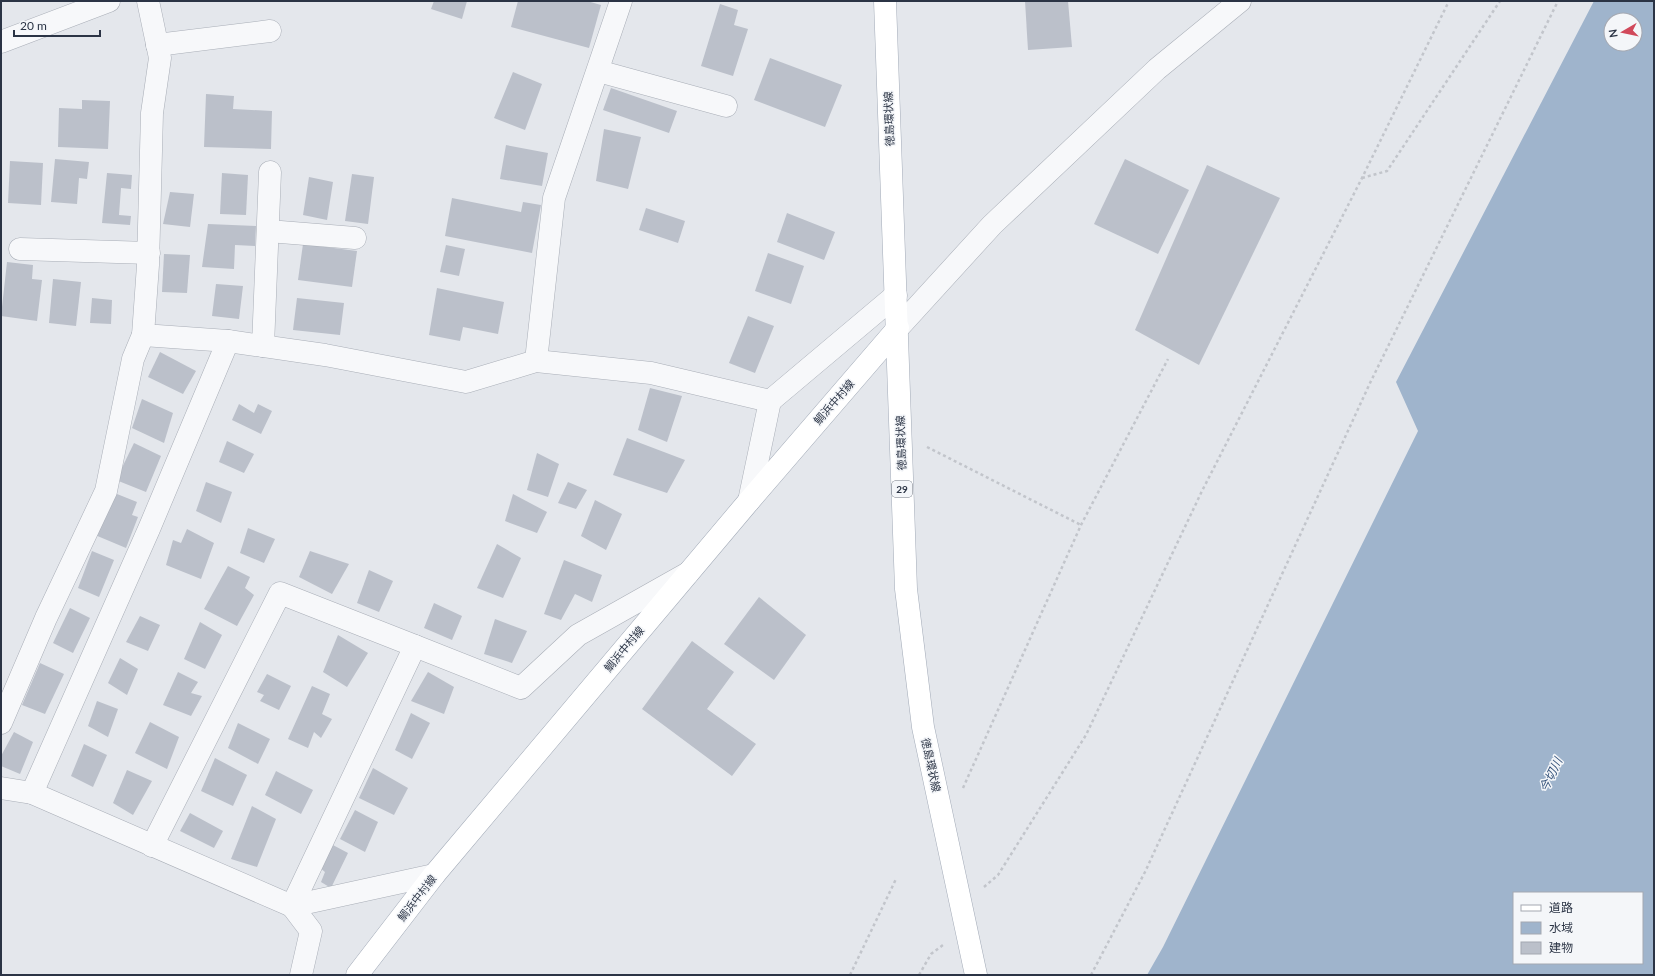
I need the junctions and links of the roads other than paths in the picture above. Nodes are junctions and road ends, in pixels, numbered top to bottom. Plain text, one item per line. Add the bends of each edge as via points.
1 (110, 1) edge
2 (148, 1) edge
3 (621, 1) edge
4 (885, 1) edge
5 (1240, 1) edge
6 (270, 31) dead end
7 (1, 42) edge
8 (157, 45) junction
9 (598, 71) junction
10 (726, 106) dead end
11 (270, 172) dead end
12 (268, 231) junction
13 (355, 238) dead end
14 (20, 249) dead end
15 (149, 253) junction
16 (896, 295) junction
17 (898, 328) junction
18 (143, 335) junction
19 (228, 341) junction
20 (263, 346) junction
21 (536, 361) junction
22 (770, 401) junction
23 (749, 502) junction
24 (689, 572) junction
25 (415, 646) junction
26 (1, 723) edge
27 (1, 788) edge
28 (32, 794) junction
29 (152, 846) junction
30 (434, 875) junction
31 (292, 906) junction
32 (976, 973) edge
33 (301, 975) edge
34 (357, 975) edge

1 - 7 street
2 - 8 street
3 - 9 street
4 - 16 main road, 徳島環状線 / 29
5 - 17 street via 1157,69 992,225
6 - 8 street
8 - 15 street via 160,58 152,113
9 - 10 street
9 - 21 street via 554,198
11 - 12 street
12 - 13 street
12 - 20 street
14 - 15 street
15 - 18 street
16 - 17 main road, 徳島環状線 / 29
16 - 22 street
17 - 23 main road, 鯛浜中村線
17 - 32 main road, 徳島環状線 / 29 via 906,588 923,727
18 - 19 street
18 - 26 street via 133,359 106,491 46,618
19 - 20 street
19 - 28 street via 149,529
20 - 21 street via 466,382
21 - 22 street via 651,373
22 - 23 street
23 - 24 main road, 鯛浜中村線
24 - 25 street via 578,634 521,688
24 - 30 main road, 鯛浜中村線
25 - 29 street via 280,593
25 - 31 street
27 - 28 street
28 - 29 street
29 - 31 street
30 - 31 street
30 - 34 main road, 鯛浜中村線
31 - 33 street via 311,932

